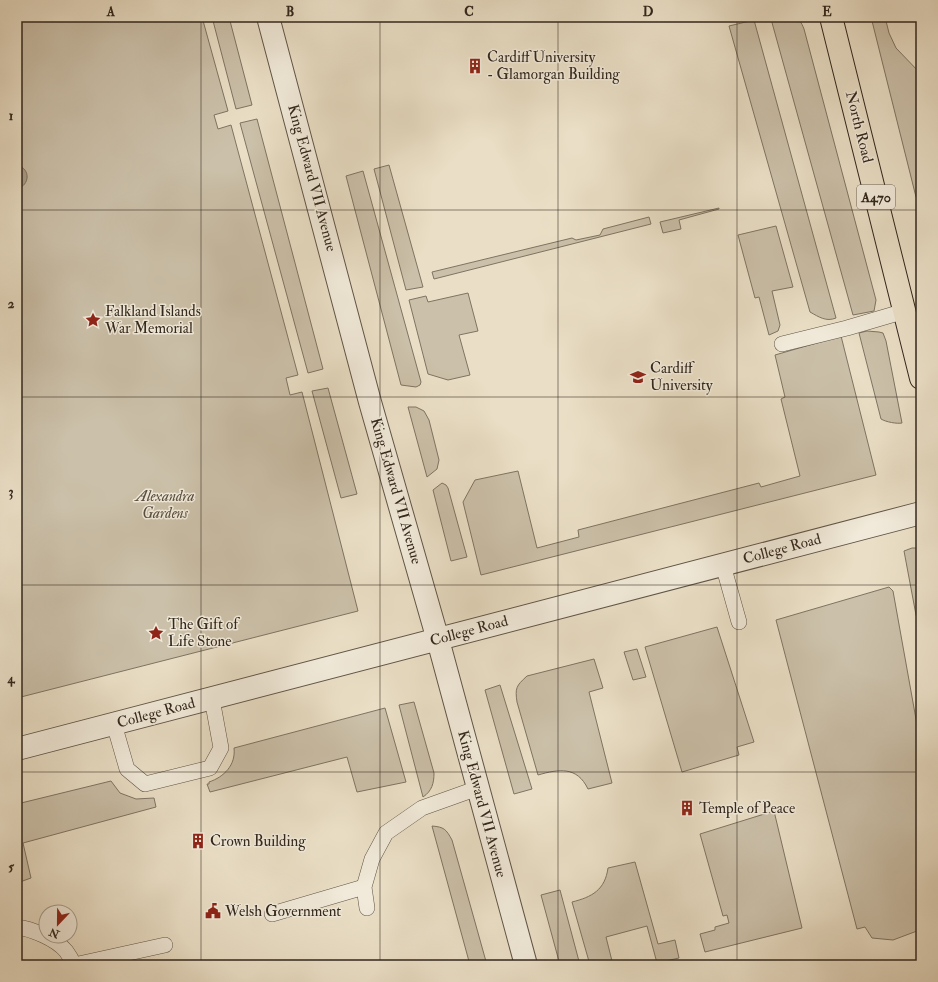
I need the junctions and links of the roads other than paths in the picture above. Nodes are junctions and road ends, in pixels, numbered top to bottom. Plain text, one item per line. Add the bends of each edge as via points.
1 (268, 17) edge
2 (831, 17) edge
3 (905, 311) junction
4 (782, 344) dead end
5 (921, 378) edge
6 (921, 513) edge
7 (723, 565) junction
8 (739, 622) dead end
9 (438, 640) junction
10 (212, 699) junction
11 (114, 724) junction
12 (17, 750) edge
13 (478, 788) junction
14 (364, 887) junction
15 (367, 908) dead end
16 (272, 914) dead end
17 (17, 927) edge
18 (165, 945) dead end
19 (74, 965) edge
20 (526, 965) edge

1 - 9 street, King Edward VII Avenue via 370,402
2 - 3 main road, North Road / A470
3 - 4 lane
3 - 5 main road, North Road / A470
6 - 7 street, College Road
7 - 8 lane
7 - 9 street, College Road
9 - 10 street, College Road
9 - 13 street, King Edward VII Avenue
10 - 11 street, College Road
10 - 11 lane via 221,748 210,768 145,784 127,769
11 - 12 street, College Road
13 - 14 lane via 422,808 386,832 372,859
13 - 20 street, King Edward VII Avenue
14 - 15 lane
14 - 16 lane
17 - 19 lane via 26,928 56,942 67,952
18 - 19 lane

